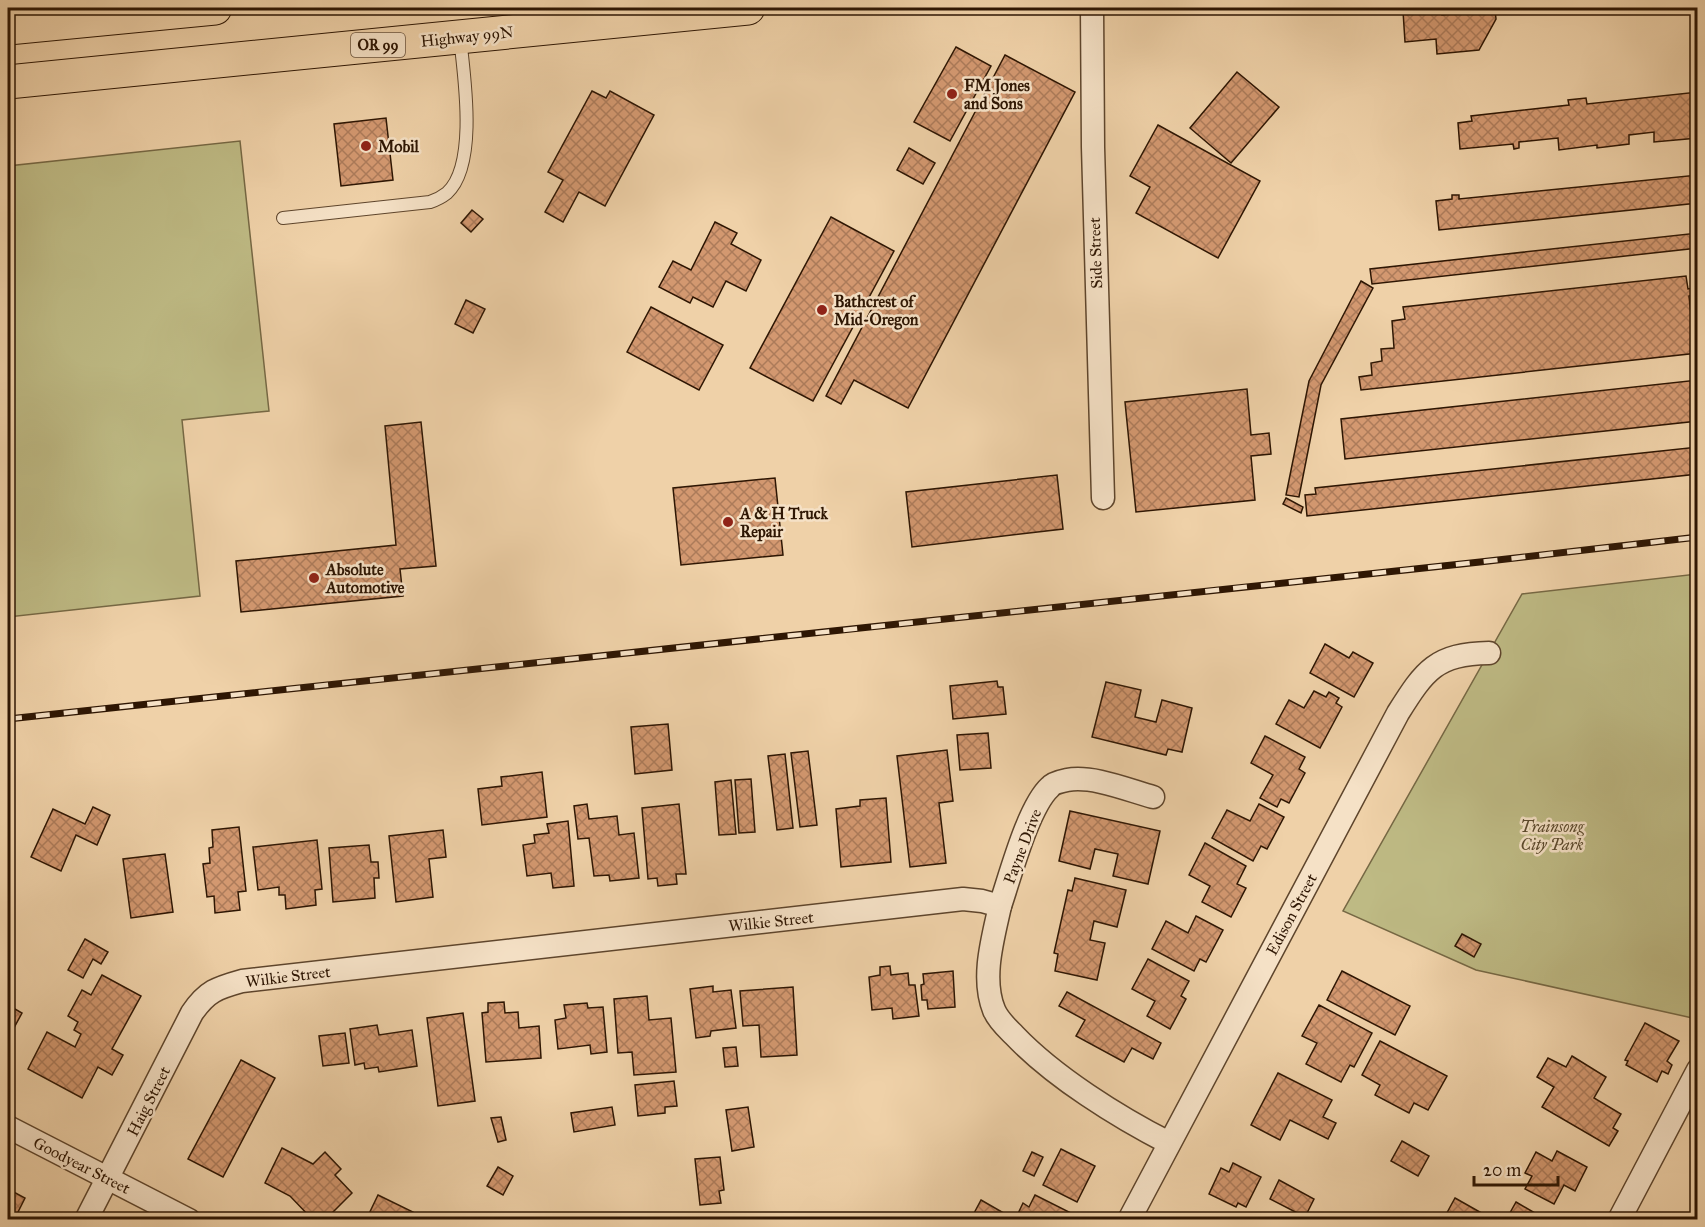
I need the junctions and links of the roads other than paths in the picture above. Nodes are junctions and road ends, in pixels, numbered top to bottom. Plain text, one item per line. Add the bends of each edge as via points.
1 (215, 8) edge
2 (748, 8) edge
3 (1092, 8) edge
4 (8, 28) edge
5 (460, 37) junction
6 (8, 82) edge
7 (283, 218) dead end
8 (1103, 498) dead end
9 (1489, 653) dead end
10 (1153, 797) dead end
11 (1000, 906) junction
12 (216, 988) joint
13 (1698, 1070) edge
14 (8, 1127) edge
15 (1169, 1143) junction
16 (108, 1179) junction
17 (86, 1220) edge
18 (189, 1220) edge
19 (1129, 1220) edge
20 (1620, 1220) edge

1 - 4 main road
2 - 5 main road, Highway 99N / OR 99
3 - 8 street, Side Street
5 - 6 main road, Highway 99N / OR 99
5 - 7 lane via 467,126 459,171 449,192 430,202
9 - 15 street, Edison Street via 1449,657 1417,683
10 - 11 street, Payne Drive via 1092,781 1069,780 1051,785 1037,805 1019,847
11 - 12 street, Wilkie Street via 963,899 242,981
11 - 15 street via 989,968 994,1013 1025,1047 1053,1069 1138,1127
12 - 16 street, Haig Street via 192,1013
13 - 20 street
14 - 16 street, Goodyear Street
15 - 19 street, Edison Street
16 - 17 street, Haig Street
16 - 18 street, Goodyear Street

